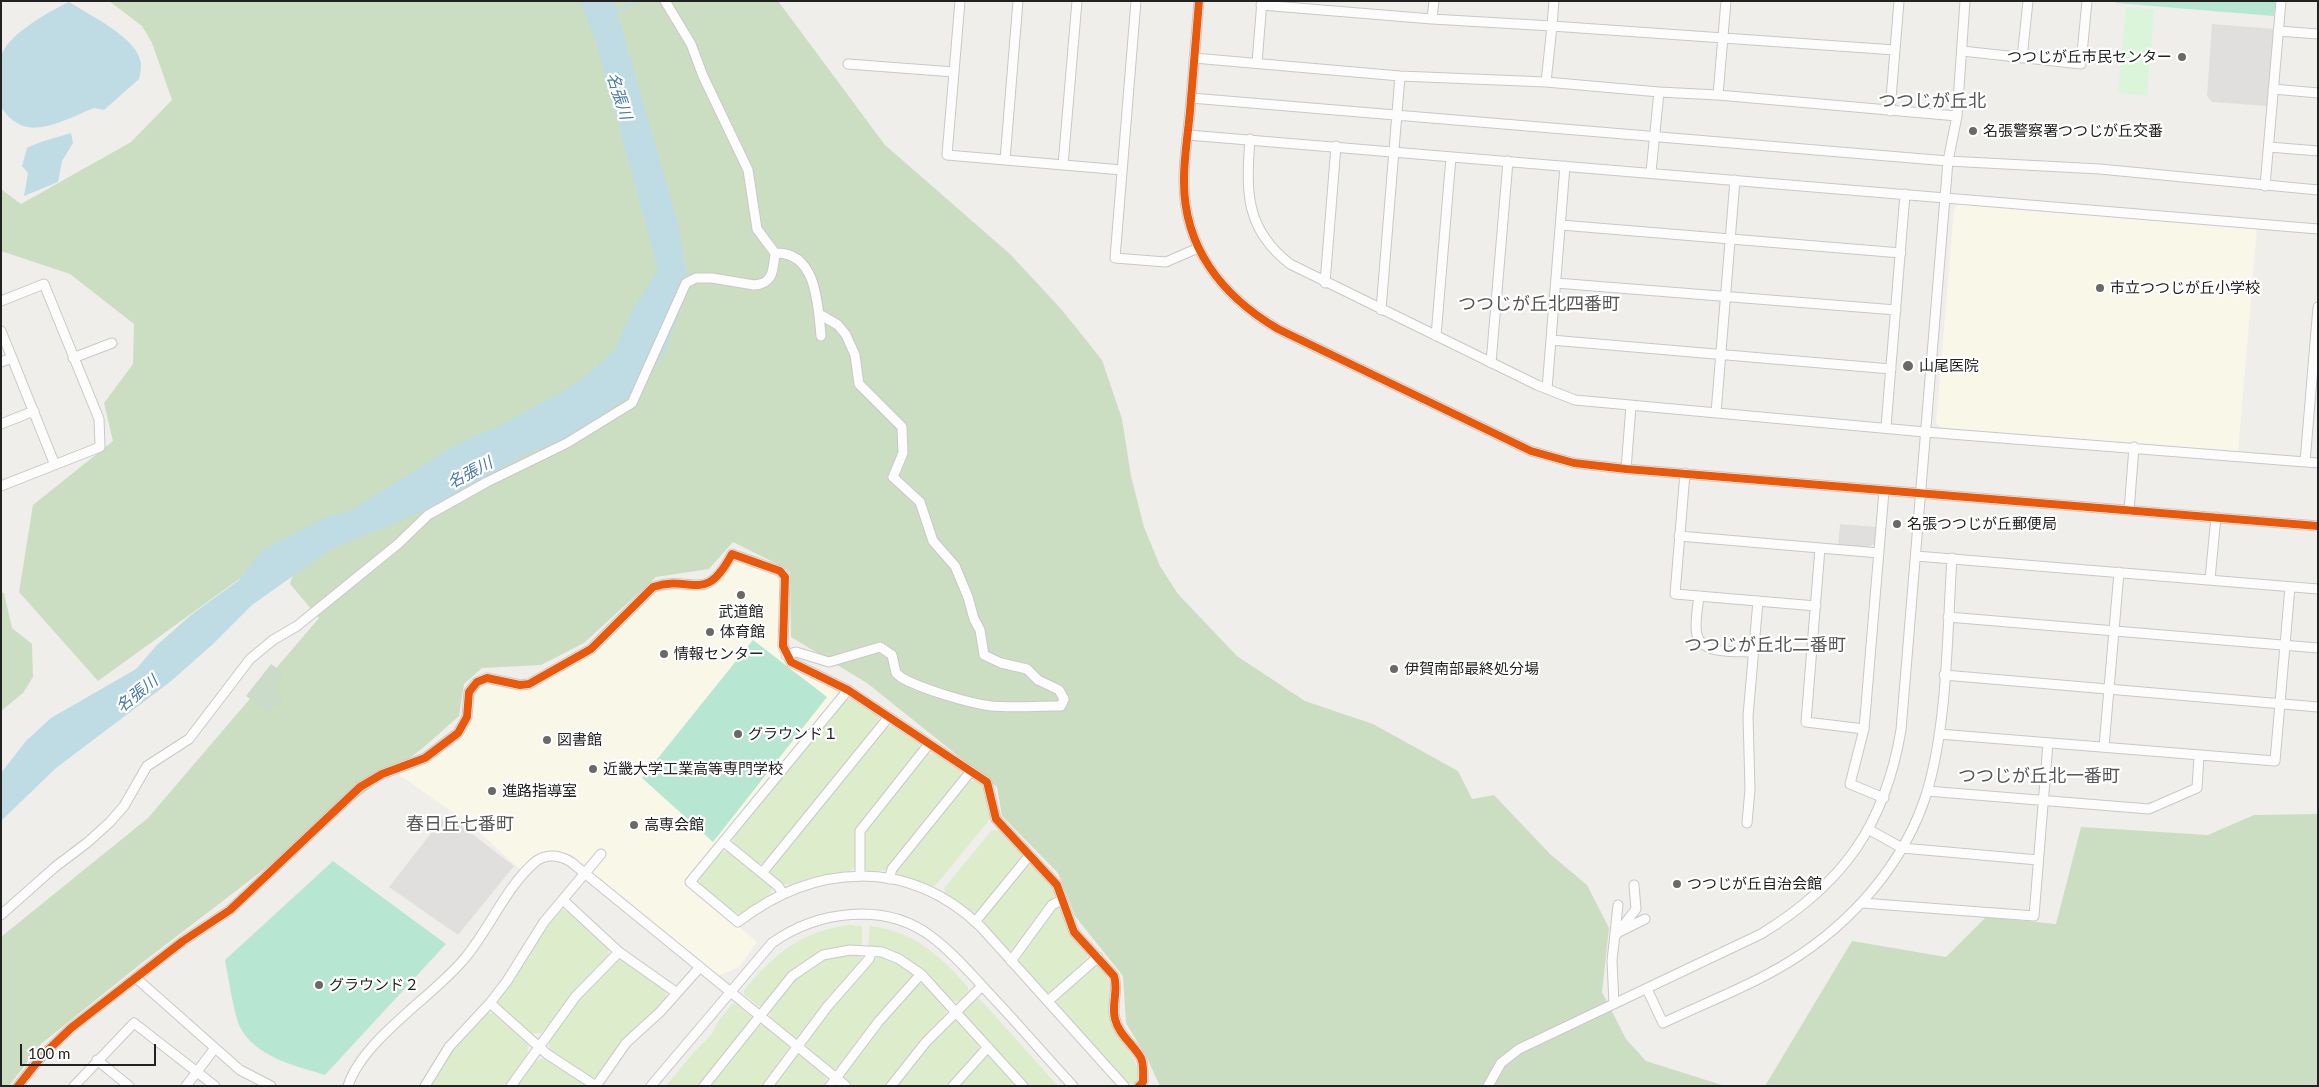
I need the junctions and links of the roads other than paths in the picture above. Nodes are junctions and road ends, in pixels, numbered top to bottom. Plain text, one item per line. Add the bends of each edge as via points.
1 (665, 1) edge
2 (960, 1) edge
3 (1018, 1) edge
4 (1077, 1) edge
5 (1136, 1) edge
6 (1199, 1) edge
7 (1434, 1) edge
8 (1554, 1) edge
9 (1726, 1) edge
10 (1899, 1) edge
11 (1965, 1) edge
12 (2028, 1) edge
13 (2087, 1) edge
14 (2280, 1) edge
15 (1262, 3) edge
16 (1432, 19) junction
17 (1552, 26) junction
18 (2278, 31) junction
19 (2318, 34) edge
20 (1723, 38) junction
21 (1895, 50) junction
22 (1962, 52) junction
23 (1194, 58) junction
24 (2022, 58) junction
25 (1257, 63) junction
26 (848, 64) dead end
27 (954, 72) junction
28 (1400, 76) junction
29 (1546, 82) junction
30 (2273, 89) junction
31 (1659, 92) junction
32 (2318, 93) edge
33 (1718, 95) junction
34 (1191, 98) junction
35 (1890, 111) junction
36 (1398, 115) junction
37 (1957, 116) junction
38 (1188, 135) junction
39 (1654, 136) junction
40 (1250, 139) junction
41 (1336, 146) junction
42 (2269, 147) junction
43 (2318, 151) edge
44 (1394, 152) junction
45 (1451, 157) junction
46 (1005, 160) junction
47 (1508, 161) junction
48 (1948, 161) junction
49 (1063, 164) junction
50 (1565, 166) junction
51 (1122, 170) junction
52 (1651, 172) junction
53 (1735, 180) junction
54 (2265, 186) junction
55 (2318, 190) edge
56 (1905, 194) junction
57 (1945, 197) junction
58 (1561, 225) junction
59 (2318, 229) edge
60 (1730, 238) junction
61 (1198, 248) junction
62 (775, 253) junction
63 (1901, 253) junction
64 (1325, 282) junction
65 (1556, 283) junction
66 (1726, 296) junction
67 (1, 301) edge
68 (2318, 307) edge
69 (1381, 310) junction
70 (1896, 310) junction
71 (819, 314) junction
72 (1, 331) edge
73 (821, 336) dead end
74 (1436, 336) junction
75 (1552, 340) junction
76 (112, 343) dead end
77 (1720, 354) junction
78 (12, 358) junction
79 (73, 358) junction
80 (1, 362) edge
81 (1491, 363) junction
82 (1891, 369) junction
83 (1547, 389) junction
84 (1631, 406) junction
85 (34, 411) junction
86 (1716, 413) junction
87 (1, 424) edge
88 (1886, 427) junction
89 (1925, 432) junction
90 (2134, 447) junction
91 (2305, 462) junction
92 (2318, 463) edge
93 (55, 465) junction
94 (1626, 469) junction
95 (1685, 474) junction
96 (1, 486) edge
97 (1884, 491) junction
98 (1921, 493) junction
99 (2129, 511) junction
100 (2216, 517) junction
101 (2318, 526) edge
102 (1679, 536) junction
103 (1820, 548) junction
104 (1879, 553) junction
105 (1916, 556) junction
106 (1952, 558) junction
107 (2119, 572) junction
108 (2210, 579) junction
109 (2290, 587) junction
110 (2318, 589) edge
111 (1699, 596) junction
112 (1758, 601) junction
113 (1816, 606) junction
114 (1948, 616) junction
115 (2115, 630) junction
116 (2286, 645) junction
117 (2318, 648) edge
118 (1753, 652) junction
119 (786, 655) junction
120 (1944, 675) junction
121 (2110, 689) junction
122 (848, 690) junction
123 (2280, 704) junction
124 (2318, 706) edge
125 (888, 718) junction
126 (1864, 729) junction
127 (1939, 734) junction
128 (2048, 743) junction
129 (929, 744) junction
130 (2104, 747) junction
131 (2199, 756) junction
132 (971, 771) junction
133 (1927, 791) junction
134 (1884, 798) junction
135 (2043, 801) junction
136 (1747, 823) dead end
137 (1868, 829) junction
138 (724, 842) junction
139 (1902, 848) junction
140 (600, 854) dead end
141 (1029, 856) junction
142 (2038, 860) junction
143 (585, 873) junction
144 (762, 873) junction
145 (860, 876) junction
146 (890, 879) junction
147 (1634, 885) dead end
148 (782, 892) junction
149 (563, 900) junction
150 (1062, 900) junction
151 (1862, 903) junction
152 (1618, 905) dead end
153 (1, 915) edge
154 (1645, 919) dead end
155 (976, 922) junction
156 (1617, 934) junction
157 (872, 951) junction
158 (619, 952) junction
159 (1098, 957) junction
160 (1011, 961) junction
161 (700, 967) junction
162 (921, 974) junction
163 (136, 978) junction
164 (982, 986) junction
165 (1646, 989) junction
166 (730, 991) junction
167 (677, 993) junction
168 (1048, 1001) junction
169 (490, 1003) junction
170 (1614, 1004) junction
171 (955, 1010) junction
172 (760, 1016) junction
173 (988, 1046) junction
174 (539, 1047) junction
175 (798, 1047) junction
176 (215, 1048) junction
177 (97, 1060) junction
178 (197, 1072) junction
179 (836, 1078) junction
180 (1022, 1085) edge
181 (18, 1086) edge
182 (74, 1086) edge
183 (129, 1086) edge
184 (186, 1086) edge
185 (215, 1086) edge
186 (271, 1086) edge
187 (348, 1086) edge
188 (424, 1086) edge
189 (511, 1086) edge
190 (596, 1086) edge
191 (651, 1086) edge
192 (704, 1086) edge
193 (768, 1086) edge
194 (830, 1086) edge
195 (846, 1086) edge
196 (891, 1086) edge
197 (953, 1086) edge
198 (1073, 1086) edge
199 (1124, 1086) edge
200 (1139, 1086) edge
201 (1488, 1086) edge

1 - 62 street via 691,44 748,170 757,228
2 - 27 street
3 - 46 street
4 - 49 street
5 - 51 street
6 - 23 street
7 - 16 street
8 - 17 street
9 - 20 street
10 - 21 street
11 - 22 street
12 - 24 street
13 - 24 street via 2081,64
14 - 18 street
15 - 16 street
15 - 25 street
16 - 17 street
17 - 20 street
17 - 29 street
18 - 19 street
18 - 30 street
20 - 21 street
20 - 33 street
21 - 35 street
22 - 24 street
22 - 37 street
23 - 25 street
23 - 34 street
25 - 28 street
26 - 27 street
27 - 46 street via 947,155
28 - 29 street
28 - 36 street
29 - 31 street
30 - 32 street
30 - 42 street
31 - 33 street
31 - 39 street
33 - 35 street
34 - 36 street
34 - 38 street
35 - 37 street
36 - 39 street
36 - 44 street
37 - 48 street
38 - 40 street
38 - 61 street via 1185,193 1188,219
39 - 48 street
39 - 52 street
40 - 41 street
40 - 64 street via 1247,188 1257,225 1282,258
41 - 44 street
41 - 64 street
42 - 43 street
42 - 54 street
44 - 45 street
44 - 69 street
45 - 47 street
45 - 74 street
46 - 49 street
47 - 50 street
47 - 81 street
48 - 54 street via 2100,169
48 - 57 street
49 - 51 street
50 - 52 street
50 - 58 street
51 - 61 street via 1116,258 1166,262
52 - 53 street
53 - 56 street
53 - 60 street
54 - 55 street
56 - 57 street
56 - 63 street
57 - 59 street
57 - 89 street
58 - 60 street
58 - 65 street
60 - 63 street
60 - 66 street
61 - 94 street via 1216,278 1235,299 1252,314 1278,329 1531,451 1574,464
62 - 71 street via 790,254 806,267 812,278
62 - 153 street via 771,275 763,284 712,278 696,278 686,283 632,403 567,443 487,482 428,516 297,626 273,640 250,659 189,739 147,766 124,806 110,822
63 - 70 street
64 - 69 street
65 - 66 street
65 - 75 street
66 - 70 street
66 - 77 street
67 - 79 street via 44,284
68 - 91 street
69 - 74 street
70 - 82 street
71 - 73 street
71 - 119 street via 838,325 846,335 854,355 859,384 900,424 903,453 893,477 920,502 933,541 955,566 980,630 984,655 1027,669 1038,680 1060,690 1064,699 1061,706 989,706 964,699 902,678 895,670 892,654 880,647 829,662 796,652
72 - 78 street
74 - 81 street
75 - 77 street
75 - 83 street
76 - 79 street
77 - 82 street
77 - 86 street
78 - 80 street
78 - 85 street
79 - 93 street via 99,419 100,447
81 - 83 street
82 - 88 street
83 - 84 street via 1583,401
84 - 86 street
84 - 94 street
85 - 87 street
85 - 93 street
86 - 88 street
88 - 89 street
89 - 90 street
89 - 98 street
90 - 91 street
90 - 99 street
91 - 92 street
93 - 96 street
94 - 95 street
95 - 97 street
95 - 102 street
97 - 98 street
97 - 104 street
98 - 99 street
98 - 105 street
99 - 100 street
100 - 101 street
100 - 108 street
102 - 103 street
102 - 111 street via 1675,594
103 - 104 street
103 - 113 street
104 - 126 street
105 - 106 street
105 - 134 street via 1902,730
106 - 107 street
106 - 114 street
107 - 108 street
107 - 115 street
108 - 109 street
109 - 110 street
109 - 116 street
111 - 112 street
111 - 118 street via 1697,634 1701,641 1712,649
112 - 113 street
112 - 118 street
113 - 126 street via 1806,722
114 - 115 street
114 - 120 street
115 - 116 street
115 - 121 street
116 - 117 street
116 - 123 street
118 - 136 street via 1748,716 1750,789
119 - 122 street via 791,662
119 - 163 street via 785,577 780,572 732,554 721,574 709,583 653,587 596,644 575,660 525,685 487,678 477,682 469,692 467,717 458,733 425,758 382,774 360,787 230,910
120 - 121 street
120 - 127 street
121 - 123 street
121 - 130 street
122 - 125 street
122 - 138 street
123 - 124 street
123 - 131 street via 2275,761
125 - 129 street
125 - 144 street
126 - 134 street via 1850,784
127 - 128 street
127 - 133 street
128 - 130 street
128 - 135 street
129 - 132 street
129 - 145 street via 860,831
130 - 131 street
131 - 135 street via 2197,788 2149,809
132 - 141 street via 987,782 996,819
132 - 146 street via 892,868
133 - 135 street
133 - 139 street
134 - 137 street
135 - 142 street
137 - 139 street
137 - 165 street via 1833,878 1789,917 1761,934
138 - 144 street
138 - 148 street via 690,882 738,922
139 - 142 street
139 - 151 street
140 - 143 street
141 - 150 street via 1057,885
141 - 155 street
142 - 151 street via 2034,916
143 - 149 street
143 - 161 street
143 - 187 street via 560,856 535,862 465,958 362,1057
144 - 148 street
145 - 146 street
145 - 148 street via 818,880
146 - 155 street via 937,895
147 - 156 street via 1636,909
149 - 158 street
149 - 169 street via 544,922 518,966
150 - 159 street via 1074,932
150 - 160 street via 1052,905 1035,925
151 - 165 street via 1828,934 1788,962 1663,1023
152 - 156 street
154 - 156 street
155 - 160 street
156 - 170 street via 1612,961
157 - 162 street via 899,959
157 - 172 street via 837,952 810,962 787,980
157 - 175 street via 869,959 827,1007
158 - 167 street
158 - 174 street via 576,996
159 - 168 street
159 - 200 street via 1115,979 1113,1008 1117,1025 1142,1060 1144,1082
160 - 168 street
161 - 166 street
161 - 167 street
162 - 171 street
162 - 179 street
163 - 176 street
163 - 181 street via 71,1028 42,1056
164 - 166 street via 964,965 918,928 886,917 847,914 814,920 782,936 764,950
164 - 171 street
164 - 198 street
165 - 170 street
166 - 172 street
166 - 191 street
167 - 190 street via 620,1050
168 - 199 street
169 - 174 street
169 - 188 street via 450,1047
170 - 201 street via 1513,1052 1501,1063
171 - 173 street
171 - 196 street
172 - 175 street
172 - 192 street
173 - 180 street
173 - 197 street
174 - 189 street
174 - 190 street
175 - 179 street
175 - 193 street
176 - 178 street
176 - 186 street via 247,1075
177 - 178 street via 134,1023
177 - 182 street
177 - 183 street
178 - 184 street
178 - 185 street
179 - 194 street
179 - 195 street

